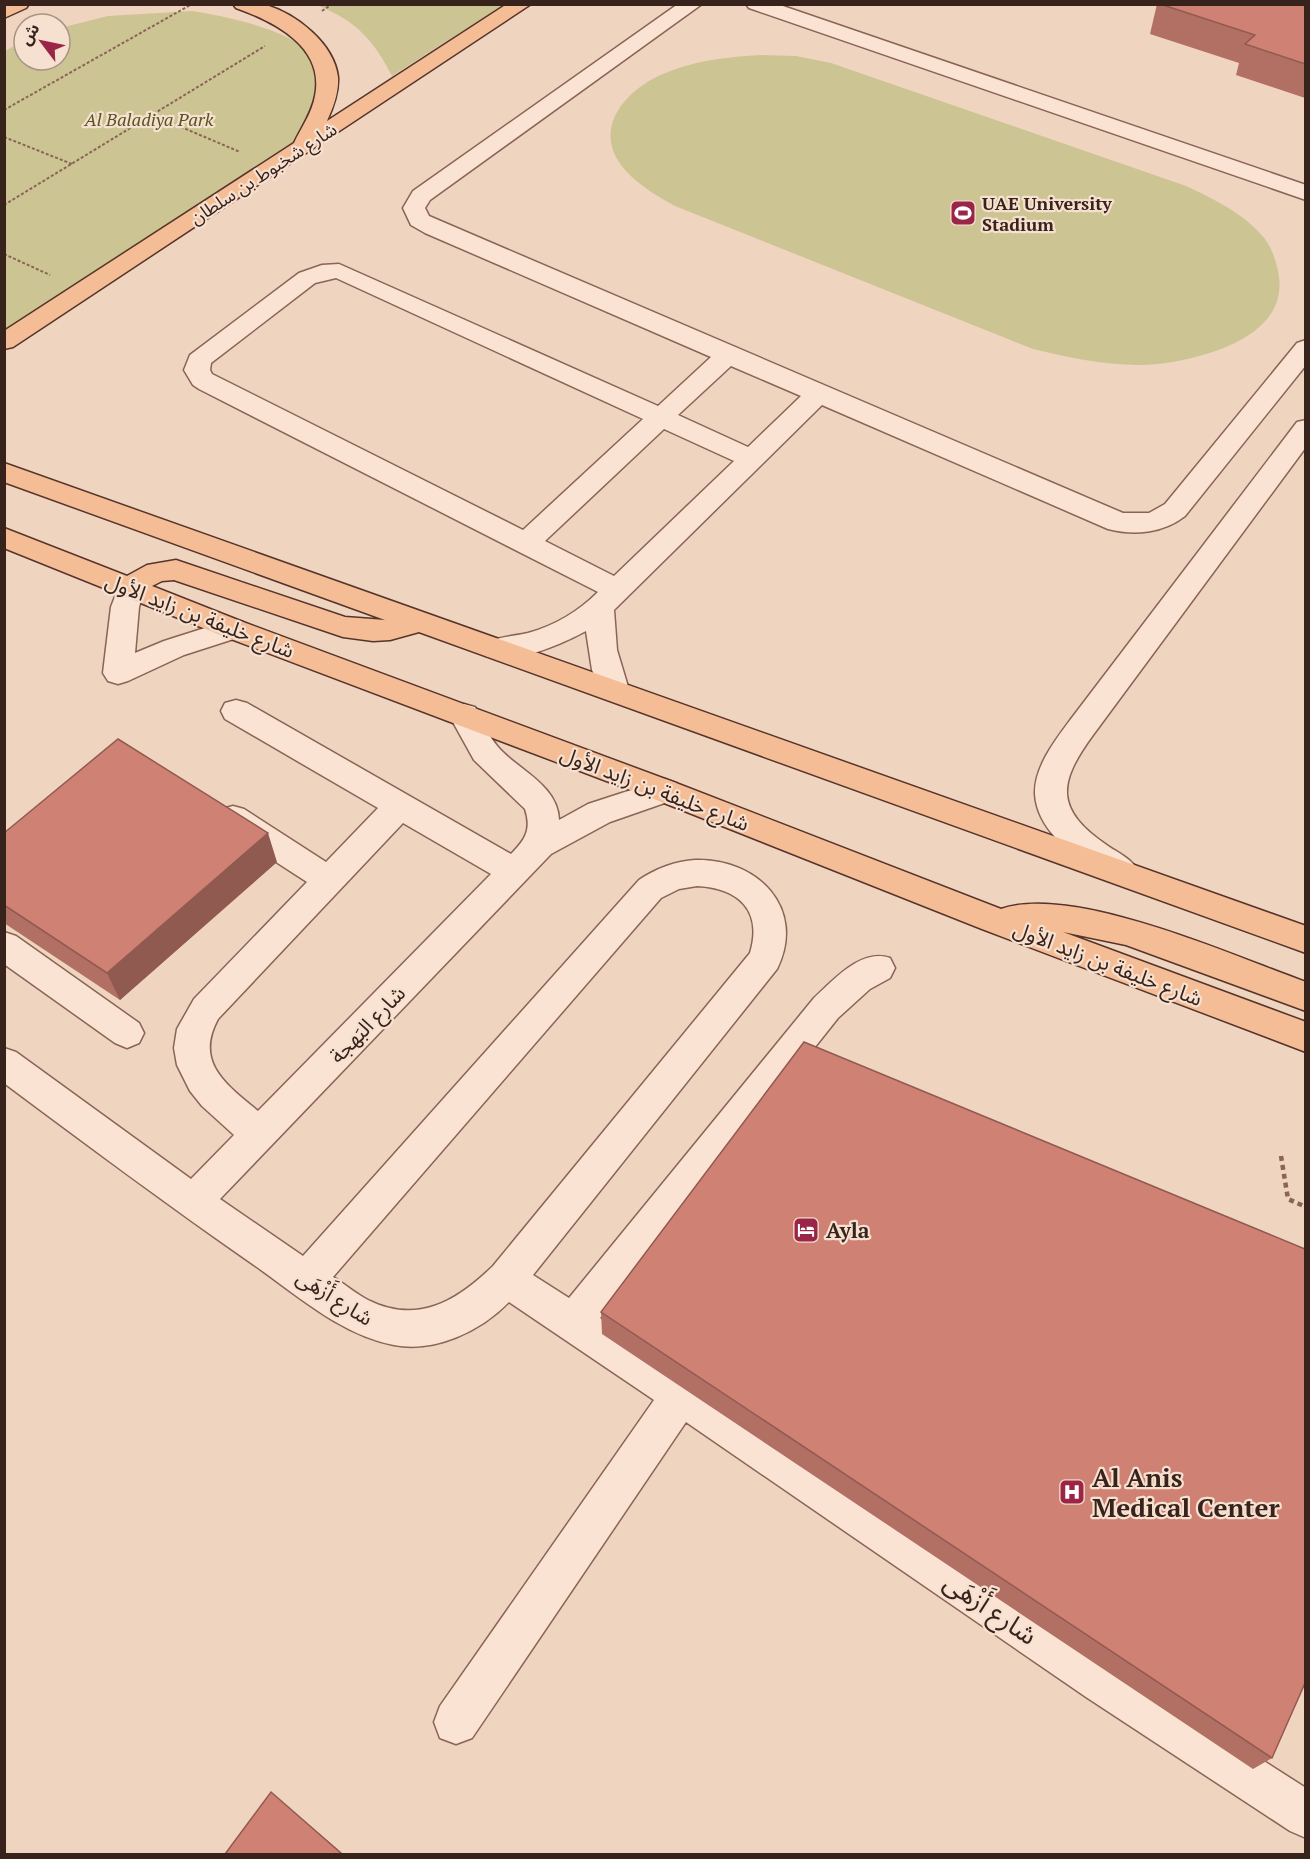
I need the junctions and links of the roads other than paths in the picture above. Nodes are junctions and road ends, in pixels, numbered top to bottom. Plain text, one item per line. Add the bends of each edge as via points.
1 (19, 4) edge
2 (243, 4) edge
3 (520, 4) edge
4 (692, 4) edge
5 (756, 4) edge
6 (4, 12) edge
7 (303, 146) junction
8 (1305, 193) edge
9 (4, 342) edge
10 (1305, 348) edge
11 (728, 355) junction
12 (818, 394) junction
13 (661, 417) junction
14 (1305, 428) edge
15 (752, 459) junction
16 (4, 472) edge
17 (4, 537) edge
18 (526, 543) junction
19 (131, 588) junction
20 (609, 598) junction
21 (419, 622) junction
22 (233, 629) junction
23 (496, 649) junction
24 (614, 690) junction
25 (236, 711) dead end
26 (464, 715) junction
27 (665, 791) junction
28 (212, 805) edge
29 (399, 806) junction
30 (540, 845) junction
31 (514, 872) junction
32 (1133, 879) junction
33 (329, 880) junction
34 (994, 920) junction
35 (1305, 940) edge
36 (4, 946) edge
37 (878, 968) dead end
38 (1305, 997) edge
39 (127, 1033) dead end
40 (1305, 1037) edge
41 (4, 1063) edge
42 (259, 1135) junction
43 (193, 1202) junction
44 (506, 1279) junction
45 (306, 1280) junction
46 (573, 1322) junction
47 (680, 1397) junction
48 (456, 1722) dead end
49 (1305, 1815) edge

1 - 6 main road
2 - 7 main road via 294,28 317,52 324,66 326,96
3 - 7 main road, شارع شخبوط بن سلطان
4 - 11 lane via 421,196 415,214 425,225
5 - 8 lane
7 - 9 main road, شارع شخبوط بن سلطان
10 - 12 lane via 1175,510 1146,524 1105,518
11 - 12 lane
11 - 13 lane
12 - 15 lane
13 - 15 lane
13 - 18 lane
13 - 18 lane via 339,272 322,272 308,278 199,360 197,370 208,383
14 - 32 lane via 1082,727 1052,778 1054,807 1068,833
15 - 20 lane
16 - 21 main road
17 - 19 main road, شارع خليفة بن زايد الأول
18 - 20 lane
19 - 21 main road via 147,575 176,570 343,627 390,630
19 - 22 main road, شارع خليفة بن زايد الأول
19 - 22 lane via 125,607 118,673 174,648
20 - 23 lane via 565,631 544,640
20 - 24 lane via 599,628
21 - 23 main road
22 - 26 main road, شارع خليفة بن زايد الأول
23 - 24 main road
24 - 32 main road
25 - 29 lane
26 - 27 main road, شارع خليفة بن زايد الأول
26 - 30 lane via 488,755 532,792 540,804 544,817
27 - 30 lane, شارع البَهجة via 599,813
27 - 34 main road, شارع خليفة بن زايد الأول
28 - 33 lane
29 - 31 lane
29 - 33 lane
30 - 31 lane, شارع البَهجة
31 - 42 lane, شارع البَهجة
32 - 35 main road
33 - 42 lane via 206,1010 193,1031 191,1056 199,1078
34 - 38 main road via 1061,918 1106,926
34 - 40 main road, شارع خليفة بن زايد الأول
36 - 39 lane
37 - 46 lane via 858,979 826,1008
41 - 43 lane, شارع أَزْهَى
42 - 43 lane, شارع البَهجة
43 - 45 lane, شارع أَزْهَى
44 - 45 lane, شارع أَزْهَى via 474,1309 455,1320 412,1329 370,1322
44 - 45 lane via 765,959 772,944 769,914 761,901 734,880 699,873 681,874 650,889
44 - 46 lane, شارع أَزْهَى
46 - 47 lane, شارع أَزْهَى
47 - 48 lane
47 - 49 lane, شارع أَزْهَى via 1121,1696

